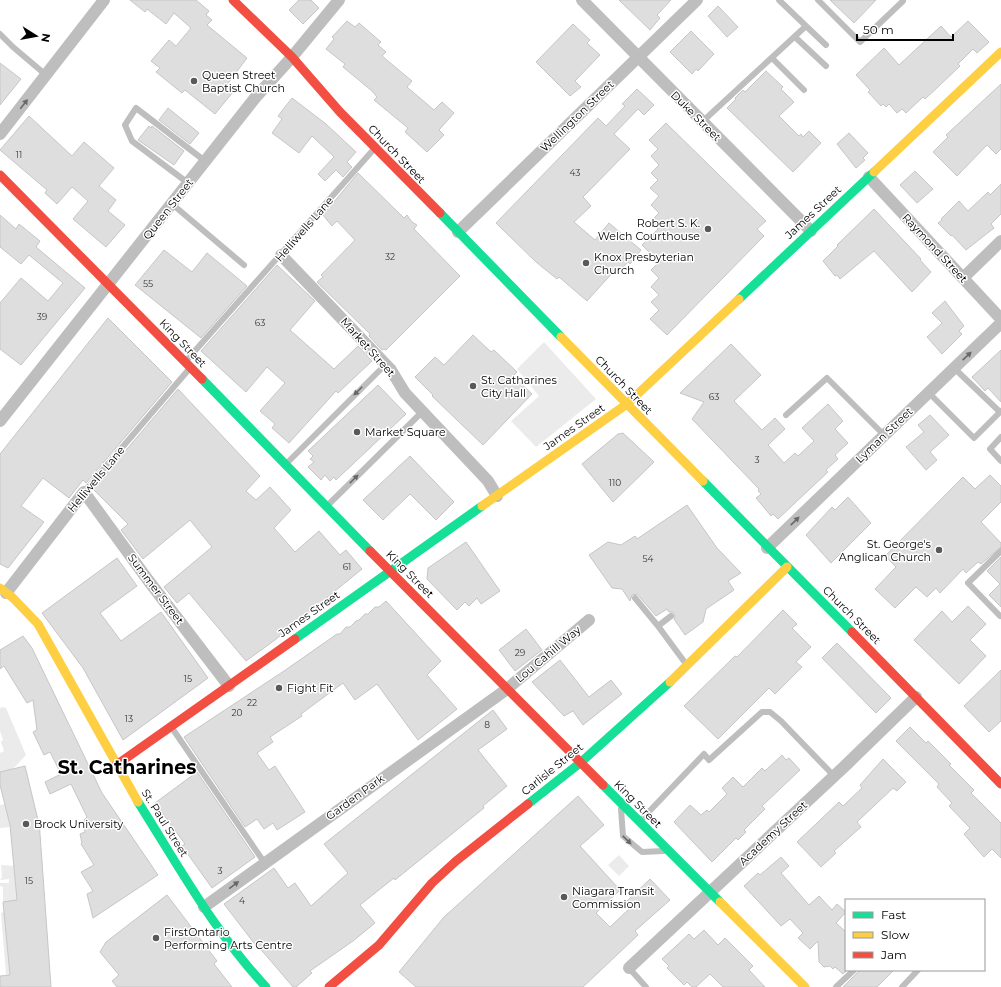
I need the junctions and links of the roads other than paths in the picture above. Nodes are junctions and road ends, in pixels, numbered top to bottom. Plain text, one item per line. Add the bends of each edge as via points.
1 (104, 0) edge
2 (234, 0) edge
3 (339, 0) edge
4 (582, 0) edge
5 (697, 0) edge
6 (779, 0) edge
7 (818, 0) edge
8 (903, 1) dead end
9 (806, 26) junction
10 (0, 34) edge
11 (795, 37) junction
12 (826, 45) dead end
13 (1001, 52) edge
14 (292, 57) junction
15 (638, 57) junction
16 (772, 58) junction
17 (826, 66) dead end
18 (46, 75) junction
19 (804, 90) dead end
20 (702, 122) junction
21 (0, 134) edge
22 (375, 148) junction
23 (205, 161) junction
24 (0, 176) edge
25 (868, 177) junction
26 (188, 183) junction
27 (172, 204) junction
28 (810, 231) junction
29 (458, 232) junction
30 (1001, 241) edge
31 (281, 255) junction
32 (244, 265) dead end
33 (963, 278) junction
34 (110, 283) junction
35 (1001, 318) edge
36 (1001, 324) edge
37 (386, 364) junction
38 (187, 366) junction
39 (954, 368) junction
40 (928, 392) junction
41 (626, 404) junction
42 (422, 412) junction
43 (1000, 412) edge
44 (786, 415) dead end
45 (0, 420) edge
46 (884, 435) junction
47 (1001, 437) edge
48 (1001, 461) edge
49 (285, 465) junction
50 (84, 492) junction
51 (497, 496) junction
52 (326, 507) junction
53 (767, 548) junction
54 (1001, 551) edge
55 (787, 567) junction
56 (390, 572) junction
57 (3, 591) edge
58 (635, 598) dead end
59 (671, 616) dead end
60 (1000, 616) edge
61 (589, 620) dead end
62 (658, 626) junction
63 (687, 666) junction
64 (229, 686) junction
65 (508, 689) junction
66 (916, 697) junction
67 (171, 726) junction
68 (580, 763) junction
69 (115, 766) junction
70 (834, 776) junction
71 (999, 779) edge
72 (620, 803) junction
73 (639, 822) junction
74 (668, 850) junction
75 (264, 862) junction
76 (710, 891) junction
77 (204, 907) junction
78 (629, 968) joint
79 (853, 971) edge
80 (917, 971) edge
81 (266, 987) edge
82 (329, 987) edge
83 (646, 987) edge
84 (805, 987) edge
85 (836, 987) edge
86 (902, 987) edge

1 - 18 street
2 - 14 street, Church Street
3 - 14 street, Queen Street
4 - 15 street, Duke Street
5 - 15 street, Wellington Street
6 - 9 lane
7 - 8 lane via 860,42
9 - 11 lane
9 - 12 lane
10 - 18 lane
11 - 16 lane
11 - 17 lane
13 - 25 street, James Street
14 - 22 street, Church Street
14 - 23 street, Queen Street via 255,98
15 - 20 street, Duke Street
15 - 29 street, Wellington Street
16 - 19 lane
16 - 20 lane
21 -> 18 street
20 - 28 street, Duke Street
22 - 29 street, Church Street
22 - 31 lane, Helliwells Lane
23 - 26 street, Queen Street
23 - 26 lane via 136,108 124,125 132,141
24 - 34 street, King Street
25 - 28 street, James Street
25 - 33 street, Raymond Street
26 - 27 street, Queen Street
27 - 32 lane
27 - 34 street, Queen Street
28 - 41 street, James Street
29 - 41 street, Church Street
30 - 33 street
31 - 37 street, Market Street
31 - 38 lane, Helliwells Lane
33 - 35 street, Raymond Street
34 - 38 street, King Street
34 - 45 street, Queen Street
39 -> 36 street, Lyman Street
37 - 42 street, Market Street via 404,393
37 -> 49 lane
38 - 49 street, King Street
38 - 50 lane, Helliwells Lane
39 - 40 street, Lyman Street
39 - 43 lane
40 - 43 lane via 974,438
40 - 46 street, Lyman Street
41 - 51 street, James Street
41 - 53 street, Church Street
42 - 51 street, Market Street via 488,481
52 -> 42 lane
44 - 46 lane via 827,378
53 -> 46 street, Lyman Street
47 - 48 lane via 990,449
49 - 52 street, King Street
50 - 57 street, Helliwells Lane
50 - 64 street, Summer Street
51 - 56 street, James Street
52 - 56 street, King Street
53 - 55 street, Church Street
54 - 60 lane via 968,583
55 - 63 street, Carlisle Street
55 - 66 street, Church Street
56 - 64 street, James Street
56 - 65 street, King Street
57 - 69 street, St. Paul Street via 38,624
58 - 62 lane
59 - 62 lane
61 - 65 street, Lou Cahill Way
62 - 63 lane
63 - 68 street, Carlisle Street
64 - 67 street, James Street
65 - 68 street, King Street
65 - 75 street, Garden Park
66 - 70 street, Academy Street
66 - 71 street, Church Street
67 - 69 street, James Street
67 - 75 lane
68 - 72 street, King Street
68 - 82 street, Carlisle Street via 456,861 432,883 379,945
69 - 77 street, St. Paul Street
70 - 73 lane via 781,721 770,712 762,712 709,760 704,754
70 - 76 street, Academy Street
72 - 73 street, King Street
72 -> 74 lane via 623,836 642,852
73 - 74 street, King Street
74 - 76 street, King Street
77 -> 75 street, Garden Park
76 - 78 street, Academy Street
76 - 84 street, King Street
77 - 81 street, St. Paul Street via 248,968
78 - 83 lane
79 - 85 lane
80 - 86 lane

